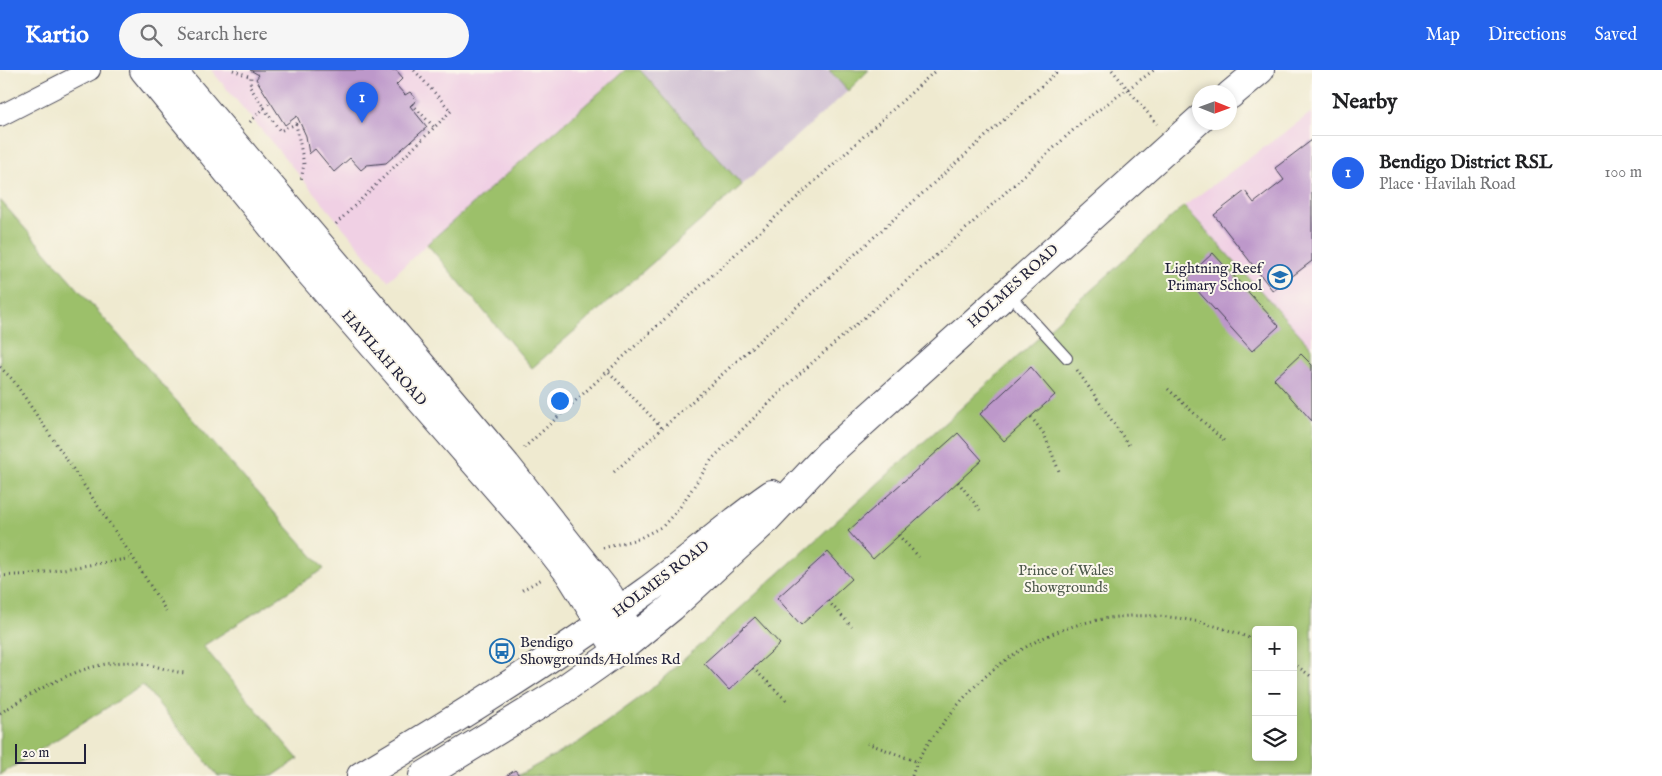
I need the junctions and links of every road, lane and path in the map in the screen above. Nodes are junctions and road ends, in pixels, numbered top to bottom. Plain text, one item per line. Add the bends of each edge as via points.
1 (90, 70) edge
2 (144, 70) edge
3 (172, 70) edge
4 (233, 70) edge
5 (414, 70) edge
6 (936, 70) edge
7 (1059, 70) edge
8 (1112, 70) edge
9 (1154, 70) edge
10 (1260, 70) edge
11 (1128, 88) junction
12 (1237, 88) edge
13 (270, 102) dead end
14 (412, 104) dead end
15 (264, 108) junction
16 (0, 116) edge
17 (250, 122) dead end
18 (1192, 126) edge
19 (434, 127) junction
20 (1172, 142) junction
21 (301, 181) dead end
22 (336, 224) dead end
23 (1007, 292) junction
24 (1067, 358) joint
25 (0, 366) edge
26 (609, 372) junction
27 (1168, 389) dead end
28 (1031, 417) dead end
29 (662, 428) junction
30 (1224, 441) dead end
31 (1130, 448) dead end
32 (828, 454) junction
33 (506, 465) junction
34 (1059, 471) dead end
35 (614, 472) dead end
36 (958, 482) dead end
37 (980, 510) dead end
38 (898, 536) dead end
39 (919, 557) dead end
40 (133, 558) junction
41 (580, 558) junction
42 (550, 575) dead end
43 (0, 576) edge
44 (522, 590) dead end
45 (828, 601) dead end
46 (166, 610) dead end
47 (610, 617) junction
48 (852, 627) dead end
49 (1252, 639) edge
50 (625, 644) junction
51 (1297, 666) edge
52 (753, 668) dead end
53 (186, 673) dead end
54 (1312, 677) edge
55 (786, 701) dead end
56 (0, 713) edge
57 (867, 743) dead end
58 (918, 762) junction
59 (361, 776) edge
60 (423, 776) edge
61 (912, 776) edge

1 - 16 street
2 - 47 main road, HAVILAH ROAD via 311,274
3 - 33 main road, HAVILAH ROAD
4 - 15 path via 251,77 250,87
5 - 19 path via 451,111
6 - 26 path
7 - 29 path
8 - 11 path
9 - 11 path
10 - 12 main road
11 - 20 path
11 - 41 path via 1082,122 797,376 712,459 680,507 663,526 638,539
13 - 15 path
14 - 19 path
15 - 17 path
15 - 21 path via 280,131 296,124 304,164
18 - 20 main road, HOLMES ROAD
19 - 22 path
20 - 23 main road, HOLMES ROAD
23 - 24 lane
23 - 32 main road, HOLMES ROAD
24 - 31 path
25 - 40 path via 13,380
26 - 29 path
26 - 33 path
27 - 30 path
28 - 34 path via 1044,434
29 - 35 path
32 - 47 main road, HOLMES ROAD
32 - 50 main road, HOLMES ROAD via 762,524 693,588
33 - 41 main road, HAVILAH ROAD
36 - 37 path
38 - 39 path
40 - 43 path
40 - 46 path
41 - 47 main road, HAVILAH ROAD
42 - 44 path
45 - 48 path
47 - 50 main road, HAVILAH ROAD
47 - 59 main road, HOLMES ROAD via 527,675
49 - 58 path via 1228,628 1150,615 1108,618 1068,626 1030,644 992,670 964,697
50 - 60 main road, HOLMES ROAD via 557,694
51 - 54 path
52 - 55 path
53 - 56 path via 140,663 90,668 44,686
57 - 58 path
58 - 61 path

